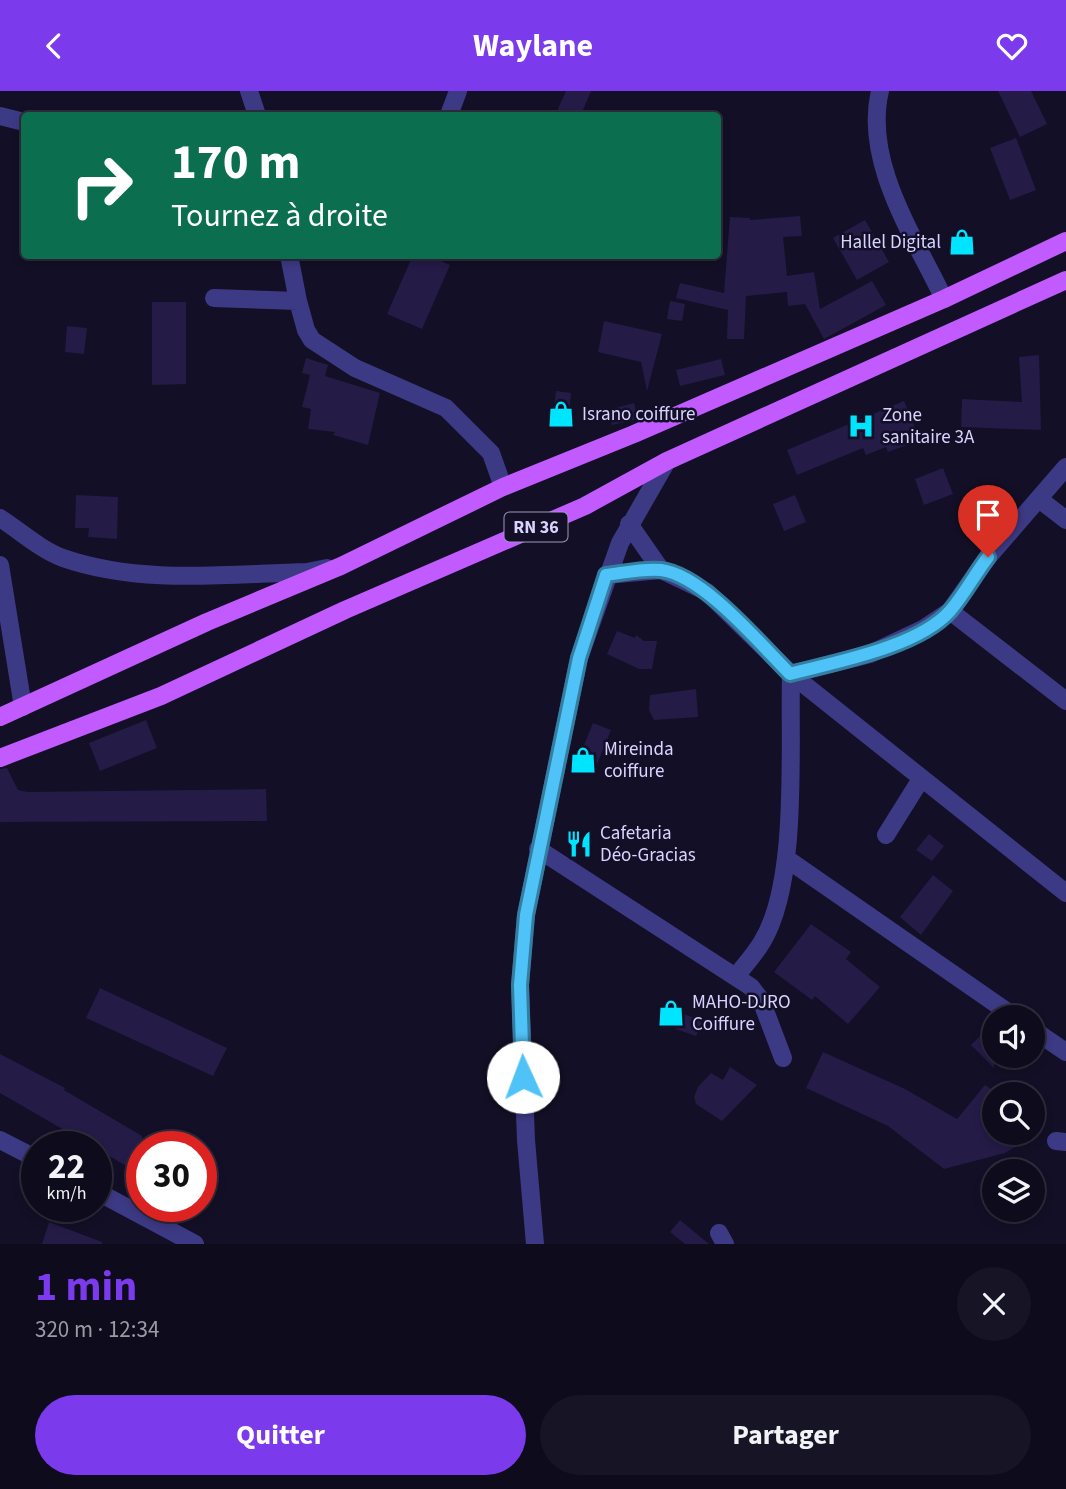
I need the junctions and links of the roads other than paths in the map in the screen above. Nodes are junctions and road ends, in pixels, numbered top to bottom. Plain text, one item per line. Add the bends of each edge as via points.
1 (249, 91) edge
2 (458, 91) edge
3 (880, 91) edge
4 (256, 112) edge
5 (450, 112) edge
6 (0, 116) edge
7 (21, 121) edge
8 (1066, 241) edge
9 (291, 259) edge
10 (1066, 280) edge
11 (214, 298) dead end
12 (944, 299) junction
13 (298, 301) junction
14 (667, 461) junction
15 (1066, 467) edge
16 (503, 487) junction
17 (1038, 499) junction
18 (0, 518) edge
19 (1066, 520) edge
20 (629, 524) junction
21 (0, 565) edge
22 (341, 566) junction
23 (661, 570) junction
24 (606, 575) junction
25 (950, 611) junction
26 (790, 674) junction
27 (1066, 701) edge
28 (23, 708) junction
29 (0, 717) edge
30 (0, 758) edge
31 (921, 779) junction
32 (886, 835) dead end
33 (538, 849) junction
34 (787, 859) junction
35 (1066, 893) edge
36 (736, 976) junction
37 (998, 1005) edge
38 (1045, 1037) edge
39 (1066, 1052) edge
40 (783, 1058) dead end
41 (0, 1140) edge
42 (21, 1151) edge
43 (112, 1200) edge
44 (529, 1242) edge
45 (195, 1244) edge

1 - 4 street
2 - 5 street
3 - 12 street via 877,143 889,188
6 - 7 street
8 - 12 main road, RN 36
9 - 13 street
10 - 14 main road, RN 36
11 - 13 street
12 - 16 main road, RN 36
13 - 16 street via 312,340 338,359 446,408 491,453
14 - 20 street
14 - 30 main road, RN 36 via 585,506 160,696
15 - 17 street
16 - 22 main road, RN 36
17 - 19 street
17 - 25 street
18 - 22 street via 61,557 111,571 152,576 307,572
20 - 23 street
20 - 24 street
21 - 28 street
22 - 28 main road, RN 36 via 206,622
23 - 24 street
23 - 26 street via 707,592
24 - 33 street via 579,658
25 - 26 street via 870,655
25 - 27 street
26 - 31 street
26 - 34 street
28 - 29 main road, RN 36
31 - 32 street
31 - 35 street
33 - 36 street
33 - 44 street via 521,950 520,985
34 - 36 street via 778,903 763,942
34 - 37 street
36 - 40 street via 761,1000
38 - 39 street
41 - 42 street
43 - 45 street

